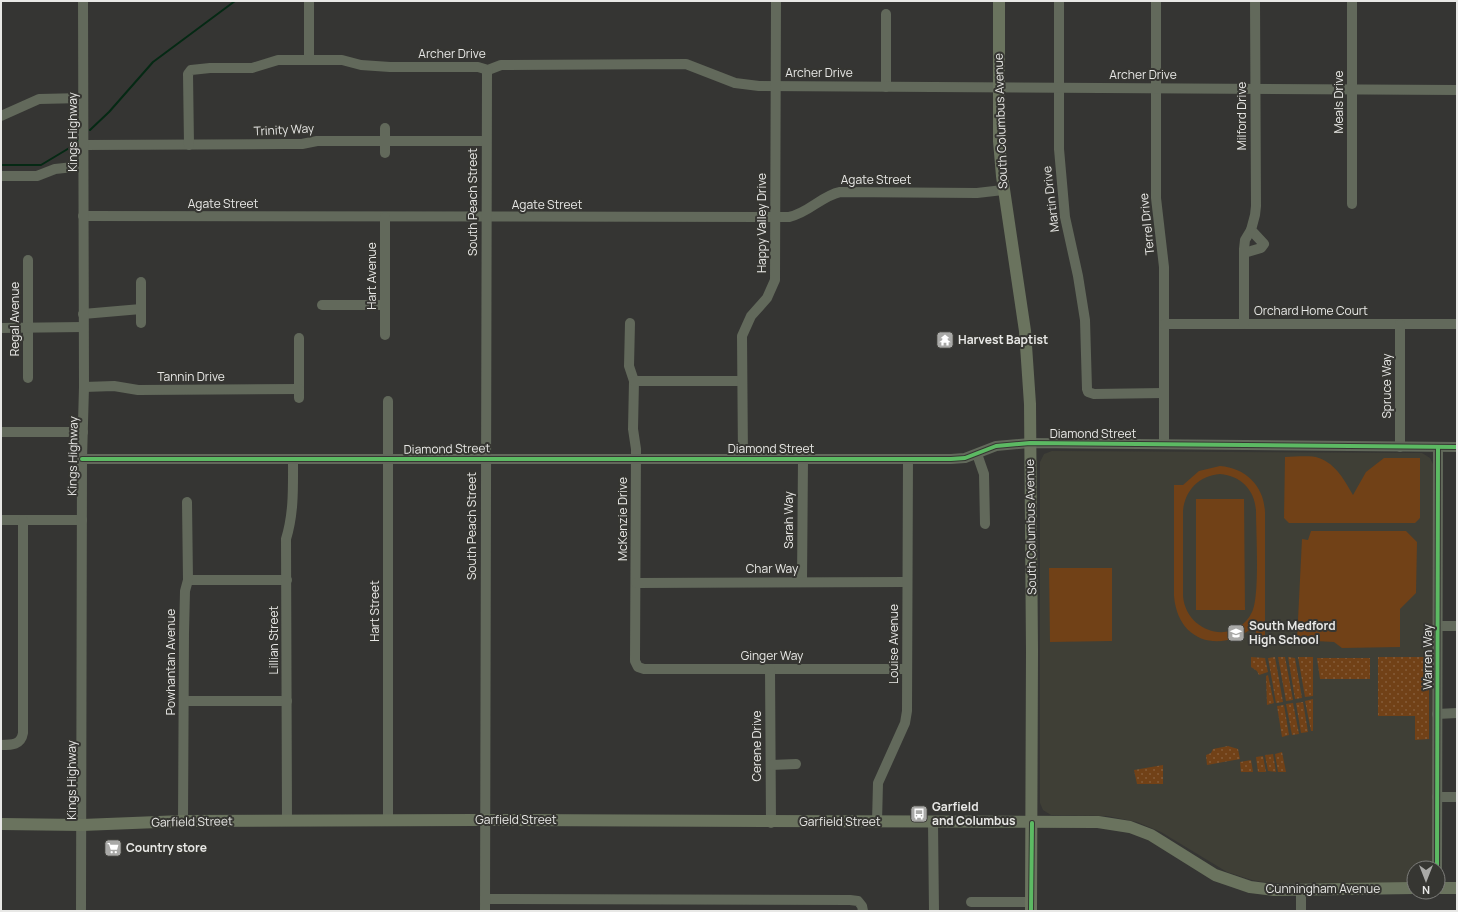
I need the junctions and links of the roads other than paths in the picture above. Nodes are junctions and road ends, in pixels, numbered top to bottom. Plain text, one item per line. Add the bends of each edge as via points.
1 (83, 1) edge
2 (309, 1) edge
3 (776, 1) edge
4 (999, 1) edge
5 (1059, 1) edge
6 (1156, 1) edge
7 (1255, 1) edge
8 (1352, 1) edge
9 (886, 14) dead end
10 (309, 60) junction
11 (488, 70) junction
12 (776, 86) junction
13 (886, 87) junction
14 (999, 87) junction
15 (1058, 88) junction
16 (1156, 88) junction
17 (1352, 89) junction
18 (1255, 90) junction
19 (1457, 90) edge
20 (83, 98) junction
21 (1, 116) edge
22 (385, 128) dead end
23 (385, 141) junction
24 (486, 141) junction
25 (84, 145) junction
26 (189, 145) junction
27 (385, 153) dead end
28 (83, 166) junction
29 (1, 176) edge
30 (1003, 190) junction
31 (1352, 204) dead end
32 (83, 216) junction
33 (385, 217) junction
34 (776, 217) junction
35 (485, 218) junction
36 (1251, 230) junction
37 (1244, 253) junction
38 (28, 260) dead end
39 (141, 282) dead end
40 (322, 305) dead end
41 (385, 305) junction
42 (141, 309) junction
43 (83, 314) junction
44 (141, 323) dead end
45 (630, 323) dead end
46 (1164, 324) junction
47 (1244, 324) junction
48 (1400, 324) junction
49 (1457, 324) edge
50 (27, 327) junction
51 (83, 327) junction
52 (1, 328) edge
53 (385, 335) dead end
54 (299, 338) dead end
55 (28, 378) dead end
56 (634, 381) junction
57 (742, 381) junction
58 (84, 387) junction
59 (1164, 393) junction
60 (388, 401) dead end
61 (1, 432) edge
62 (83, 432) junction
63 (1030, 443) junction
64 (1164, 444) junction
65 (1400, 447) junction
66 (1438, 447) junction
67 (1457, 447) edge
68 (977, 454) junction
69 (485, 458) junction
70 (82, 459) junction
71 (388, 459) junction
72 (636, 459) junction
73 (742, 459) junction
74 (803, 459) junction
75 (908, 459) junction
76 (293, 460) junction
77 (187, 502) dead end
78 (1, 520) edge
79 (22, 520) junction
80 (82, 520) junction
81 (985, 524) dead end
82 (188, 580) junction
83 (287, 580) junction
84 (802, 582) junction
85 (907, 582) junction
86 (636, 583) junction
87 (1438, 626) junction
88 (1457, 626) edge
89 (638, 666) joint
90 (770, 669) junction
91 (907, 669) junction
92 (184, 701) junction
93 (287, 701) junction
94 (1457, 713) edge
95 (1438, 714) junction
96 (1, 745) edge
97 (796, 764) dead end
98 (770, 765) junction
99 (1437, 797) junction
100 (1457, 797) edge
101 (388, 820) junction
102 (485, 820) junction
103 (183, 821) junction
104 (287, 821) junction
105 (771, 822) junction
106 (877, 822) junction
107 (1032, 822) junction
108 (934, 823) junction
109 (1, 824) edge
110 (82, 824) junction
111 (1437, 860) edge
112 (1406, 888) edge
113 (1446, 888) edge
114 (1457, 888) edge
115 (1301, 890) junction
116 (485, 899) junction
117 (615, 900) junction
118 (971, 902) dead end
119 (1031, 906) edge
120 (81, 911) edge
121 (486, 911) edge
122 (615, 911) edge
123 (862, 911) edge
124 (934, 911) edge
125 (1301, 911) edge

1 - 20 street, Kings Highway
2 - 10 street
3 - 12 street, Happy Valley Drive
4 - 14 main road, South Columbus Avenue
5 - 15 street, Martin Drive
6 - 16 street, Terrel Drive
7 - 18 street, Milford Drive
8 - 17 street, Meals Drive
9 - 13 street
10 - 11 street, Archer Drive via 342,60 374,66 478,67
10 - 26 street, Archer Drive via 278,60 252,68 189,71
11 - 12 street, Archer Drive via 501,65 686,64 735,83
11 - 24 street, South Peach Street
12 - 13 street, Archer Drive
12 - 34 street, Happy Valley Drive
13 - 14 street, Archer Drive
14 - 15 street, Archer Drive
14 - 30 main road, South Columbus Avenue
15 - 16 street, Archer Drive
15 - 59 street, Martin Drive via 1062,190 1065,217 1083,301 1088,392
16 - 18 street, Archer Drive
16 - 46 street, Terrel Drive via 1156,198 1164,267
17 - 18 street, Archer Drive
17 - 19 street, Archer Drive
17 - 31 street, Meals Drive
18 - 36 street, Milford Drive via 1255,211
20 - 21 street via 39,99
20 - 25 street, Kings Highway
22 - 23 street
23 - 24 street, Trinity Way
23 - 26 street, Trinity Way
23 - 27 street
24 - 35 street, South Peach Street
25 - 26 street, Trinity Way
25 - 28 street, Kings Highway
28 - 29 street via 55,168 36,176
28 - 32 street, Kings Highway
30 - 34 street, Agate Street via 977,193 840,192 826,197 800,214
30 - 63 main road, South Columbus Avenue via 1025,331
32 - 33 street, Agate Street
32 - 43 street, Kings Highway
33 - 35 street, Agate Street
33 - 41 street, Hart Avenue
34 - 35 street, Agate Street
34 - 57 street, Happy Valley Drive via 775,280 767,298 750,316 742,336
35 - 69 street, South Peach Street
36 - 37 street, Milford Drive via 1245,240
36 - 37 street via 1264,244 1261,248
37 - 47 street, Milford Drive
38 - 50 street, Regal Avenue
39 - 42 street
40 - 41 street
41 - 53 street, Hart Avenue
42 - 43 street
42 - 44 street
43 - 51 street, Kings Highway
45 - 56 street, McKenzie Drive via 629,366
46 - 47 street, Orchard Home Court
46 - 59 street, Terrel Drive
47 - 48 street, Orchard Home Court
48 - 49 street, Orchard Home Court
48 - 65 street, Spruce Way
50 - 51 street
50 - 52 street
50 - 55 street, Regal Avenue
51 - 58 street, Kings Highway
54 - 58 street, Tannin Drive via 299,393
56 - 57 street
56 - 72 street, McKenzie Drive via 633,430
57 - 73 street, Happy Valley Drive
58 - 62 street, Kings Highway
59 - 64 street, Terrel Drive
60 - 71 street, Hart Street
61 - 62 street
62 - 70 street, Kings Highway
63 - 64 street, Diamond Street
63 - 68 street, Diamond Street via 996,446
63 - 107 main road, South Columbus Avenue
64 - 65 street, Diamond Street
65 - 66 street, Diamond Street
66 - 67 street, Diamond Street
66 - 87 street, Warren Way
68 - 75 street, Diamond Street via 965,458
68 - 81 street via 984,474
69 - 71 street, Diamond Street
69 - 72 street, Diamond Street
69 - 102 street, South Peach Street
70 - 76 street, Diamond Street
70 - 80 street, Kings Highway
71 - 76 street, Diamond Street
71 - 101 street, Hart Street
72 - 73 street, Diamond Street
72 - 86 street, McKenzie Drive
73 - 74 street, Diamond Street
74 - 75 street, Diamond Street
74 - 84 street, Sarah Way
75 - 85 street, Louise Avenue
76 - 83 street, Lillian Street via 292,510 286,539
77 - 82 street, Powhantan Avenue
78 - 79 street
79 - 80 street
79 - 96 street via 23,733 19,742
80 - 110 street, Kings Highway
82 - 83 street
82 - 92 street, Powhantan Avenue via 185,592
83 - 93 street, Lillian Street
84 - 85 street, Char Way
84 - 86 street, Char Way
85 - 91 street, Louise Avenue
86 - 89 street, McKenzie Drive via 635,661
87 - 88 street
87 - 95 street, Warren Way
89 - 90 street, Ginger Way via 644,669
90 - 91 street, Ginger Way
90 - 98 street, Cerene Drive
91 - 106 street, Louise Avenue via 906,717 878,783
92 - 93 street
92 - 103 street, Powhantan Avenue
93 - 104 street, Lillian Street
94 - 95 street
95 - 99 street, Warren Way
97 - 98 street
98 - 105 street, Cerene Drive
99 - 100 street
99 - 111 street, Warren Way
101 - 102 main road, Garfield Street
101 - 104 main road, Garfield Street
102 - 105 main road, Garfield Street
102 - 116 street, South Peach Street
103 - 104 main road, Garfield Street
103 - 110 main road, Garfield Street
105 - 106 main road, Garfield Street
106 - 108 main road, Garfield Street
107 - 108 main road, Garfield Street
107 - 115 main road, Cunningham Avenue via 1098,822 1130,827 1151,835 1226,880 1262,889
107 - 119 main road, South Columbus Avenue
108 - 124 street
109 - 110 main road, Garfield Street
110 - 120 street, Kings Highway
112 - 115 main road, Cunningham Avenue
113 - 114 main road
115 - 125 street
116 - 117 street
116 - 121 street, South Peach Street
117 - 122 street
117 - 123 street via 850,900 858,901
118 - 119 street

